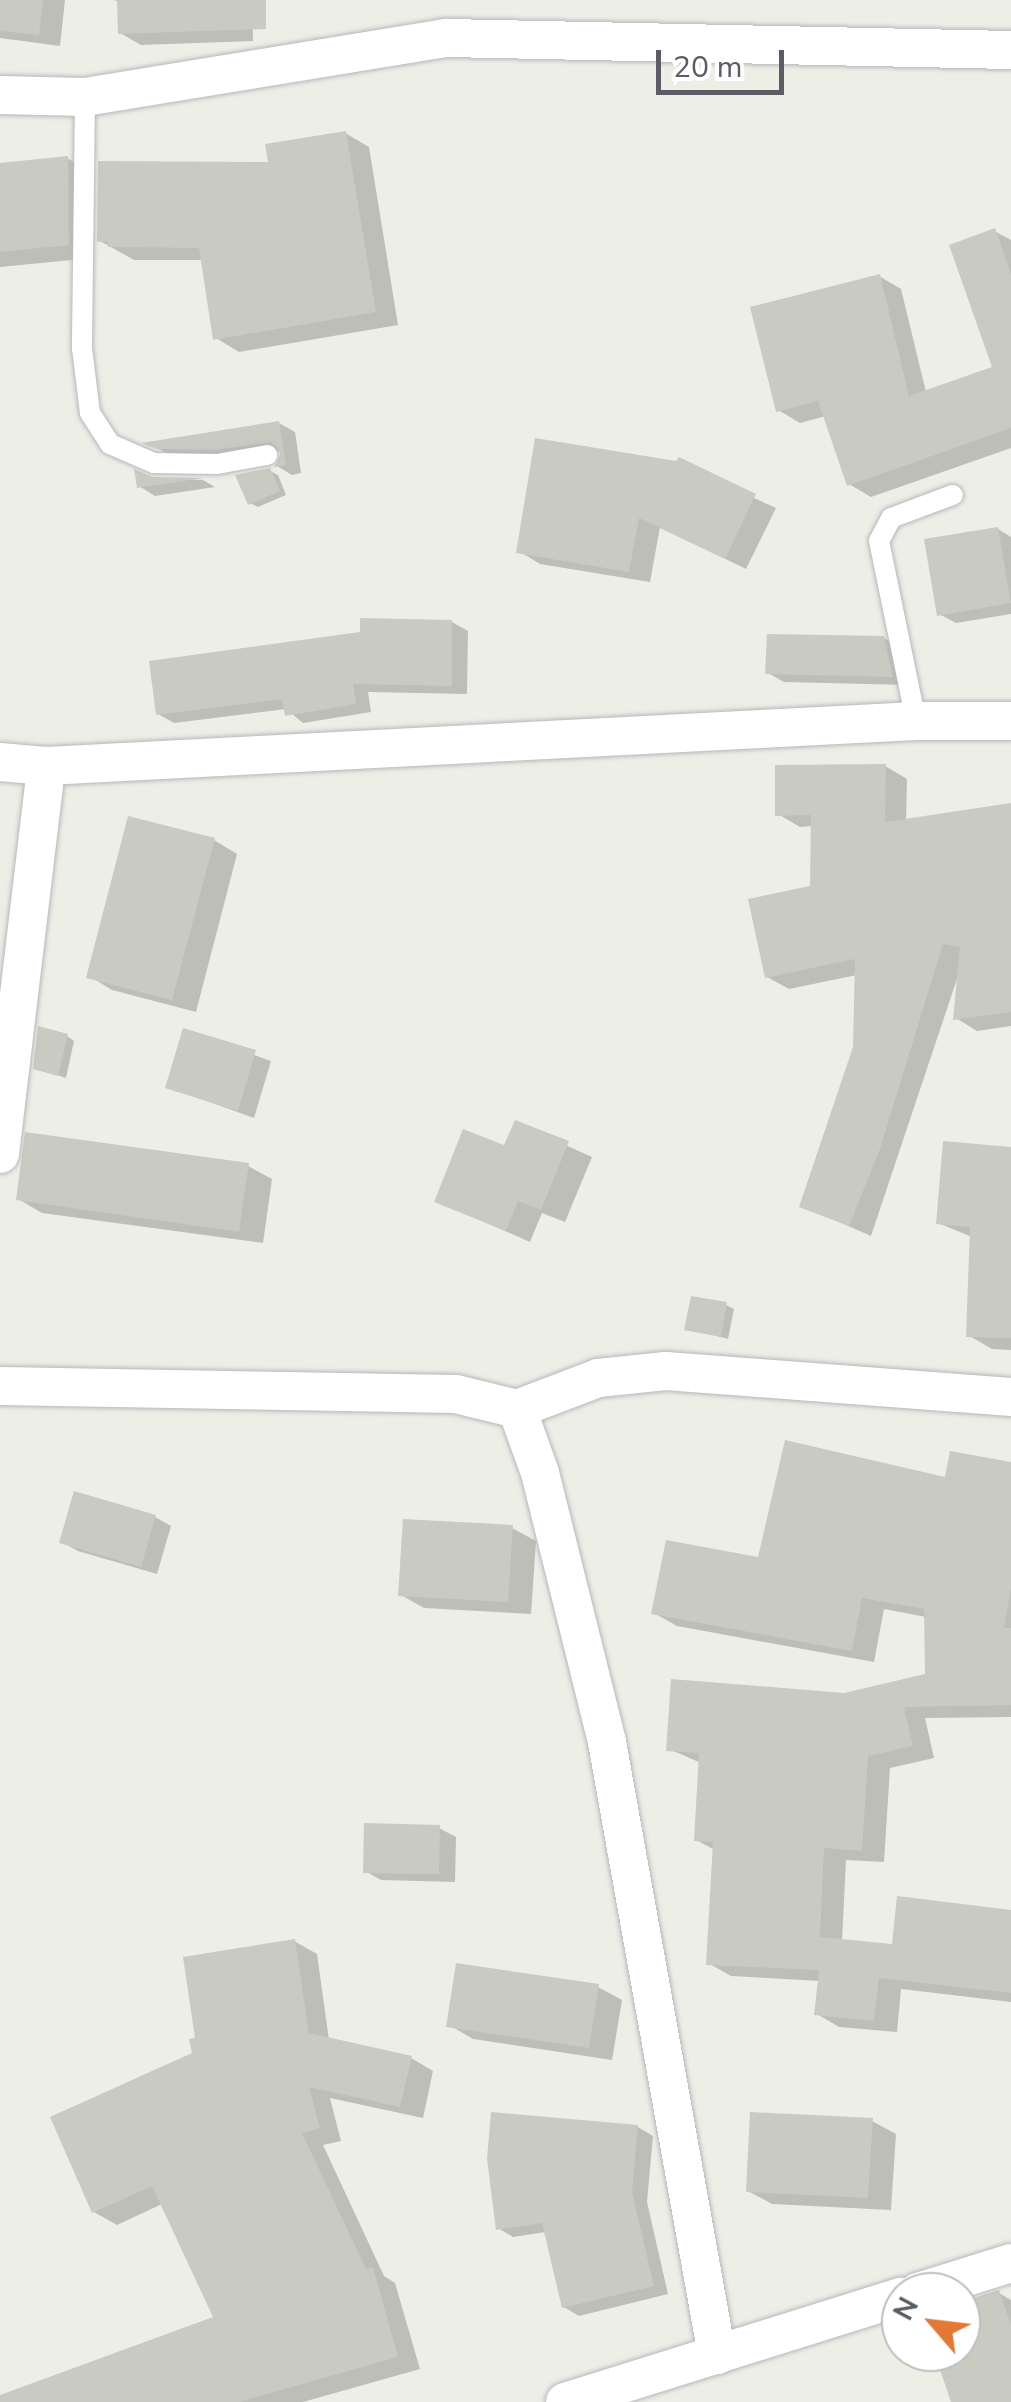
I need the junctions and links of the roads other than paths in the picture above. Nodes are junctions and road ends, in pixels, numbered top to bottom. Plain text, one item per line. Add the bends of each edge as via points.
1 (1011, 50) edge
2 (0, 95) edge
3 (85, 97) junction
4 (267, 455) dead end
5 (953, 495) dead end
6 (916, 721) junction
7 (1011, 721) edge
8 (0, 762) edge
9 (46, 766) junction
10 (0, 1154) edge
11 (0, 1386) edge
12 (1011, 1398) edge
13 (517, 1409) junction
14 (1011, 2263) edge
15 (981, 2272) edge
16 (881, 2303) edge
17 (717, 2355) junction
18 (565, 2402) edge

1 - 3 street via 447,38
2 - 3 street
3 - 4 lane via 82,348 90,414 110,444 154,463 217,464
5 - 6 lane via 891,518 879,540
6 - 7 street
6 - 9 street
8 - 9 street
9 - 10 street
11 - 13 street via 456,1394
12 - 13 street via 666,1371 598,1378
13 - 17 street via 540,1473 607,1742
14 - 15 street
16 - 17 street
17 - 18 street

